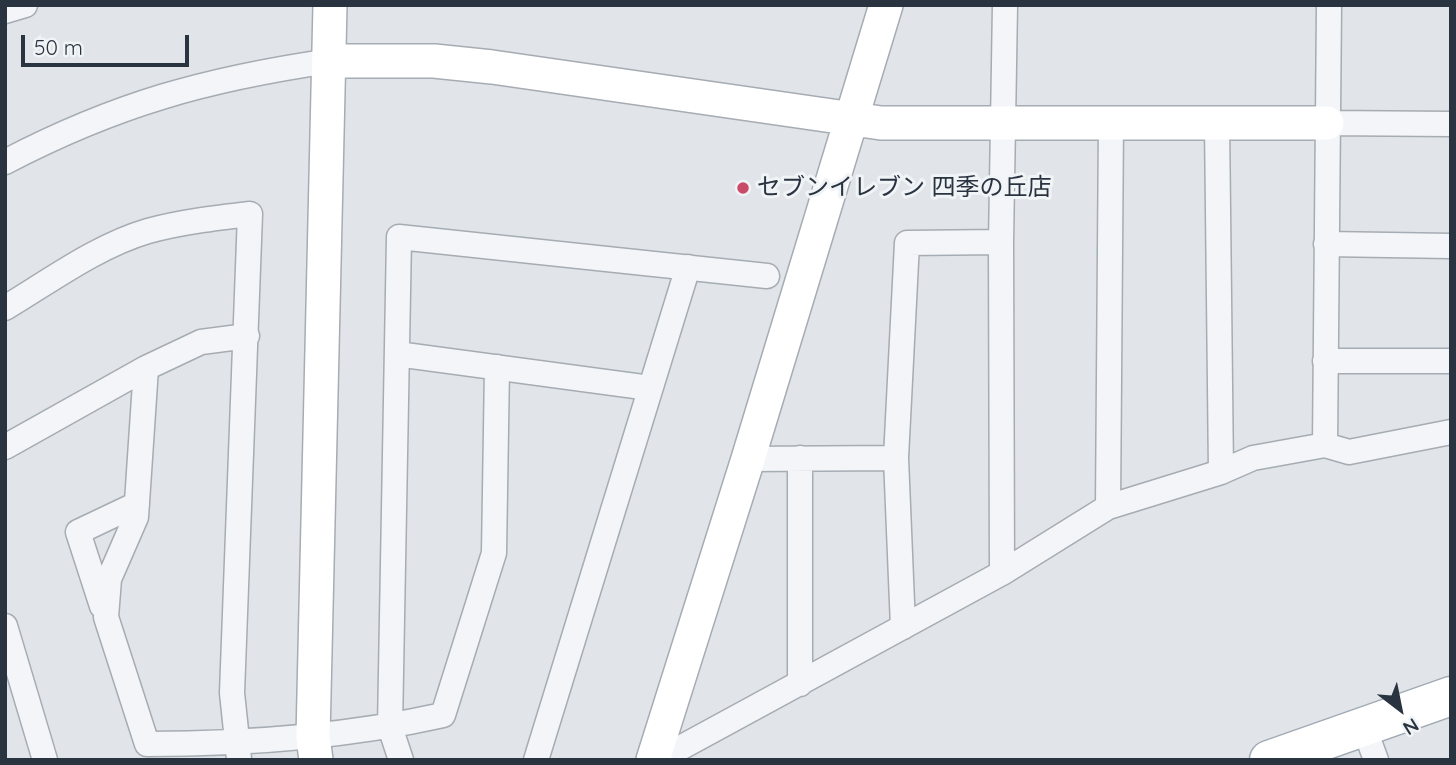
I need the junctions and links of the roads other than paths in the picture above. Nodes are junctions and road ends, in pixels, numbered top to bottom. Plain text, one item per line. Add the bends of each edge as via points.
1 (25, 5) edge
2 (330, 5) edge
3 (886, 5) edge
4 (1005, 5) edge
5 (1329, 5) edge
6 (5, 11) edge
7 (330, 61) junction
8 (852, 120) junction
9 (1111, 122) junction
10 (1217, 123) junction
11 (1327, 123) junction
12 (1451, 124) edge
13 (1003, 125) junction
14 (5, 162) edge
15 (1001, 242) junction
16 (1326, 244) junction
17 (1451, 246) edge
18 (688, 267) junction
19 (766, 276) dead end
20 (5, 308) edge
21 (247, 336) junction
22 (397, 354) junction
23 (1325, 361) junction
24 (1451, 361) edge
25 (497, 367) junction
26 (146, 368) junction
27 (650, 388) junction
28 (1451, 432) edge
29 (1325, 444) junction
30 (5, 447) edge
31 (800, 458) junction
32 (896, 458) junction
33 (748, 459) junction
34 (1221, 472) junction
35 (137, 504) junction
36 (1108, 507) junction
37 (1002, 573) junction
38 (106, 617) junction
39 (5, 625) edge
40 (903, 627) junction
41 (800, 684) junction
42 (1451, 696) edge
43 (390, 727) junction
44 (1370, 743) edge
45 (315, 748) edge
46 (238, 752) edge
47 (45, 760) edge
48 (401, 760) edge
49 (536, 760) edge
50 (653, 760) edge
51 (658, 760) edge
52 (1269, 760) edge

1 - 6 street
2 - 7 street
3 - 8 street
4 - 13 street
5 - 11 street
7 - 8 street via 434,61 492,67
7 - 14 street via 186,87 64,131
7 - 45 street
8 - 13 street
8 - 33 street
9 - 10 street
9 - 13 street
9 - 36 street
10 - 11 street
10 - 34 street
11 - 12 street
11 - 16 street
13 - 15 street
15 - 32 street via 907,243
15 - 37 street
16 - 17 street
16 - 23 street
18 - 19 street
18 - 22 street via 400,237
18 - 27 street
20 - 21 street via 99,252 146,232 250,214
21 - 26 street via 201,342
21 - 46 street via 232,693
22 - 25 street
22 - 43 street
23 - 24 street
23 - 29 street
25 - 27 street
25 - 43 street via 494,553 443,715
26 - 30 street
26 - 35 street
27 - 49 street
28 - 29 street via 1349,452
29 - 34 street via 1252,458
31 - 32 street
31 - 33 street
31 - 41 street
32 - 40 street
33 - 50 street
34 - 36 street
35 - 38 street via 136,517 109,579
35 - 38 street via 78,532
36 - 37 street
37 - 40 street
38 - 46 street via 147,744
39 - 47 street
40 - 41 street
41 - 51 street
42 - 44 main road
43 - 45 street
43 - 48 street
44 - 52 main road
45 - 46 street

